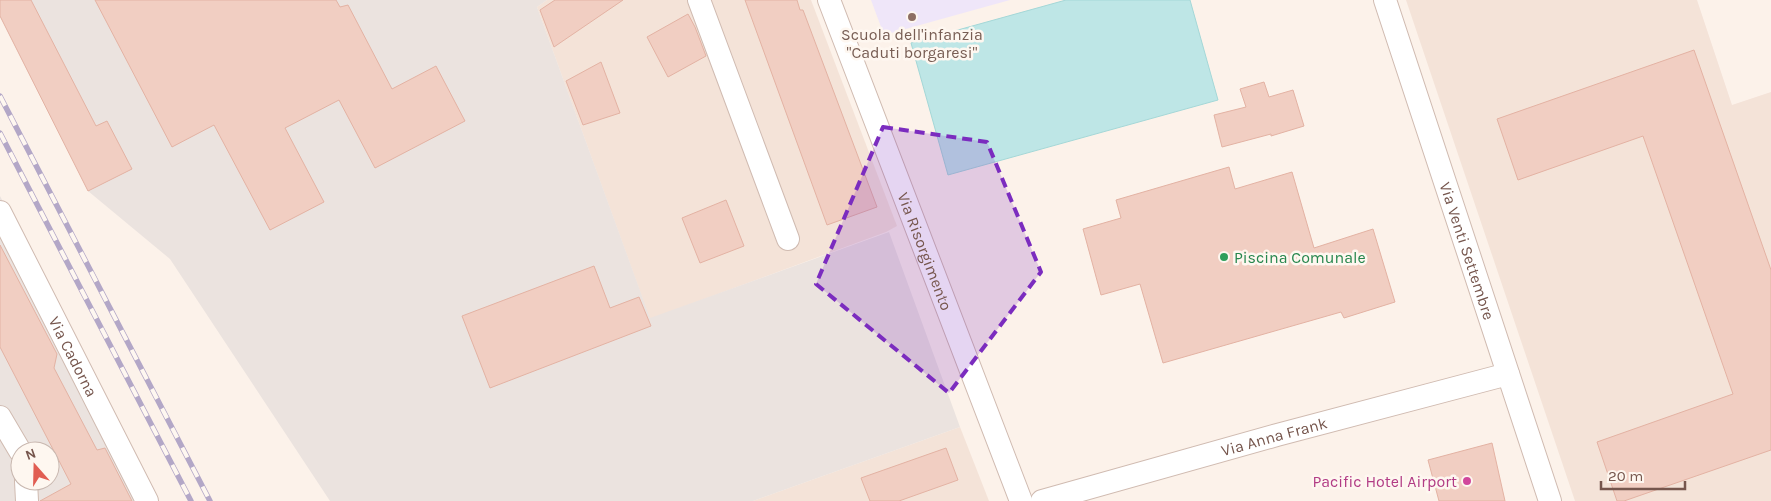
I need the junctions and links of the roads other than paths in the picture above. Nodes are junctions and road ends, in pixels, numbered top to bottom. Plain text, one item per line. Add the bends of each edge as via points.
1 (699, 0) edge
2 (830, 0) edge
3 (1385, 0) edge
4 (0, 212) edge
5 (788, 239) dead end
6 (1508, 374) junction
7 (0, 417) edge
8 (14, 441) edge
9 (148, 501) edge
10 (1021, 501) edge
11 (1042, 501) edge
12 (1550, 501) edge

1 - 5 street
2 - 10 street, Via Risorgimento
3 - 6 street, Via Venti Settembre
4 - 9 street, Via Cadorna
6 - 11 street, Via Anna Frank
6 - 12 street, Via Venti Settembre
7 - 8 street

